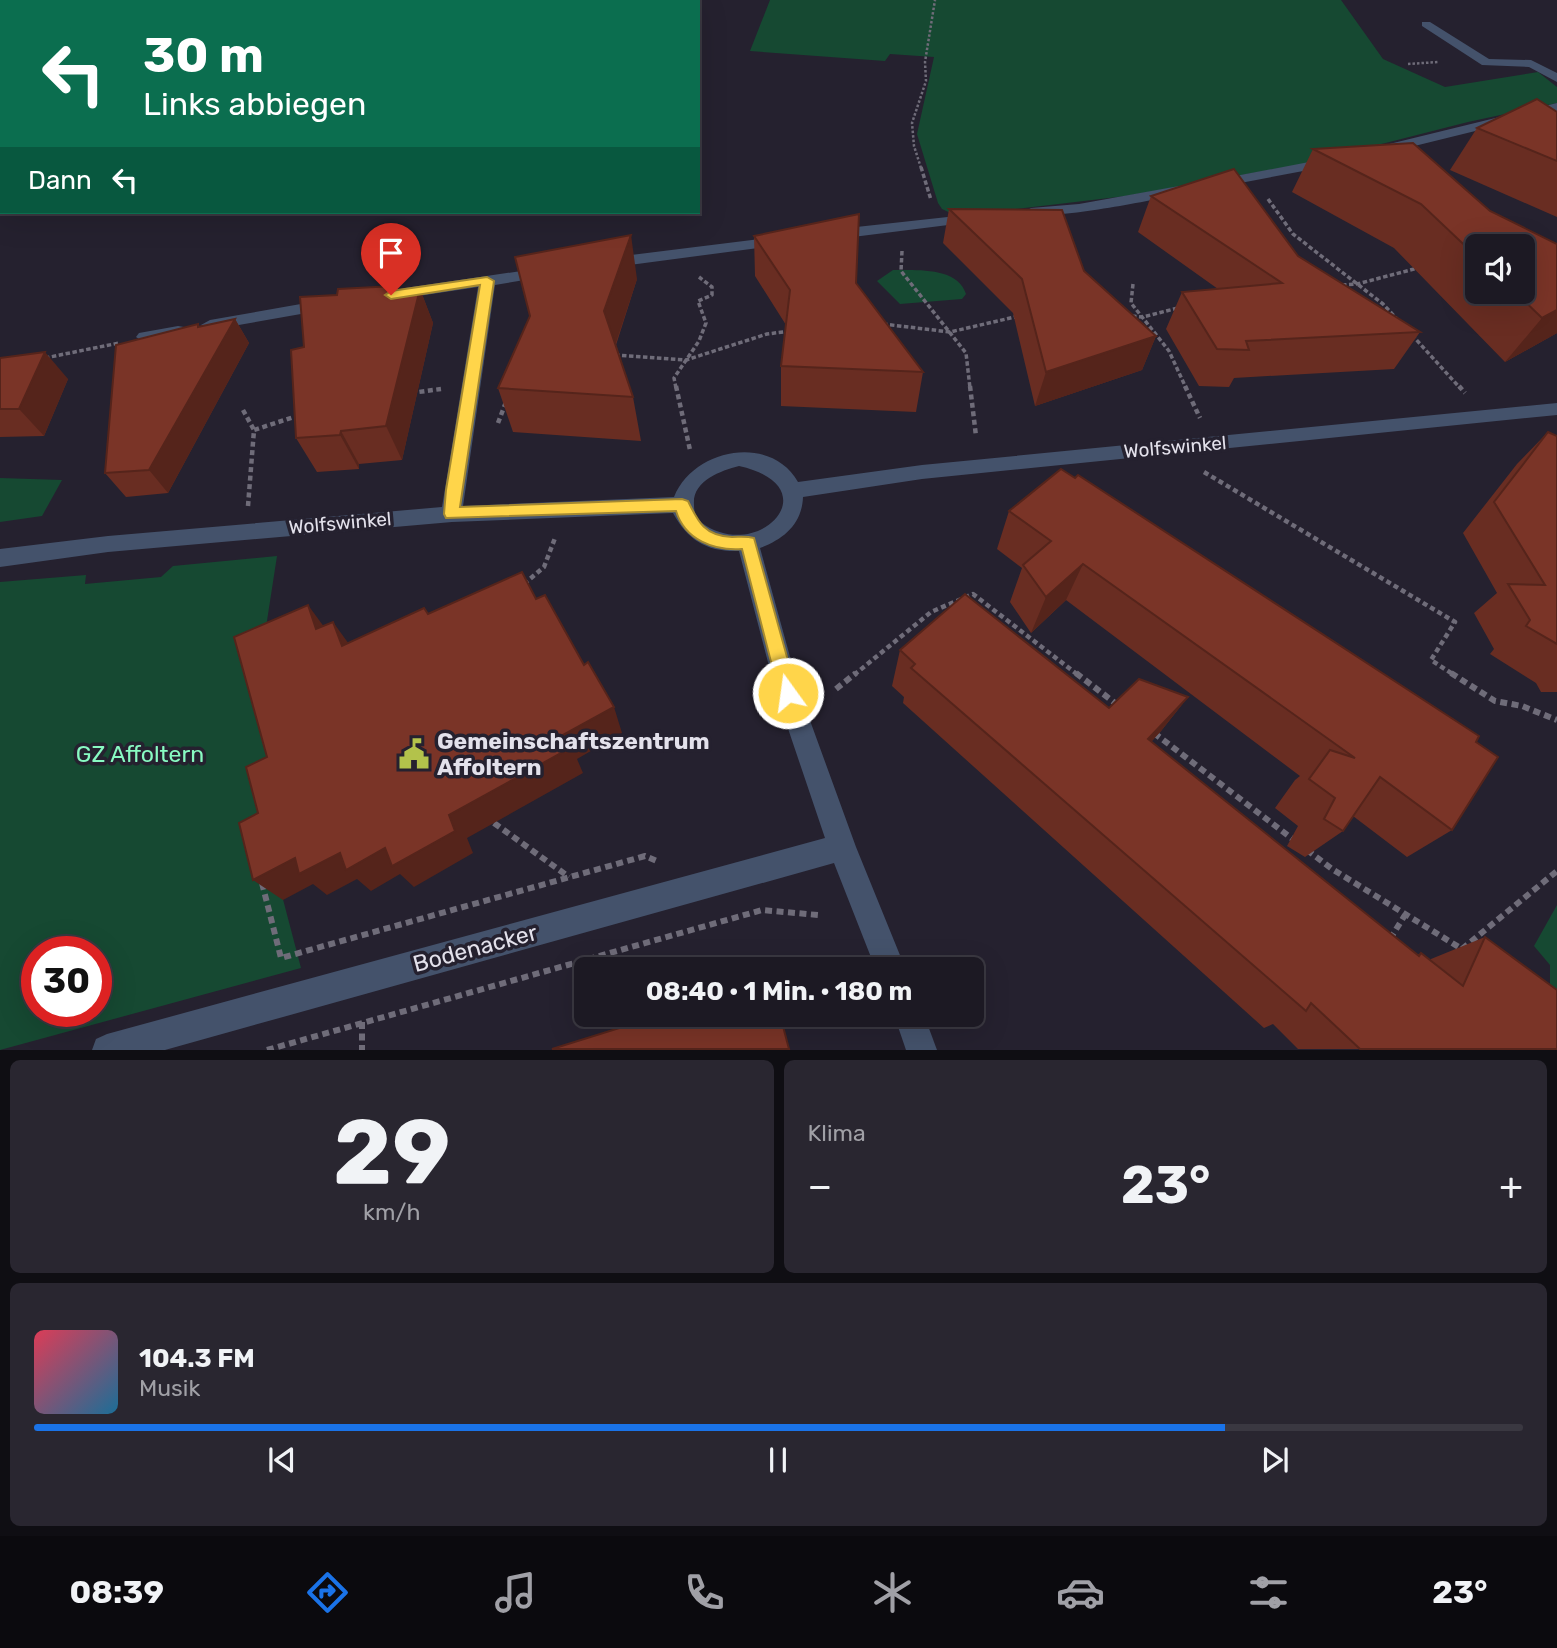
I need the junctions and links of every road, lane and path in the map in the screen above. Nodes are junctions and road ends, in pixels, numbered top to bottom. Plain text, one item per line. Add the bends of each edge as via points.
1 (935, 0) edge
2 (1426, 24) dead end
3 (1557, 78) edge
4 (1557, 107) edge
5 (1252, 178) junction
6 (1014, 214) edge
7 (989, 216) edge
8 (937, 221) junction
9 (897, 227) junction
10 (645, 258) junction
11 (593, 265) edge
12 (1419, 268) dead end
13 (566, 269) edge
14 (487, 281) junction
15 (1133, 284) dead end
16 (1357, 284) junction
17 (1329, 286) edge
18 (371, 298) edge
19 (345, 302) edge
20 (1182, 307) edge
21 (1023, 316) edge
22 (1129, 316) edge
23 (1143, 317) junction
24 (1401, 323) edge
25 (879, 324) edge
26 (803, 330) edge
27 (950, 332) junction
28 (1410, 333) edge
29 (145, 337) joint
30 (603, 354) edge
31 (40, 360) edge
32 (686, 360) junction
33 (471, 382) junction
34 (407, 393) dead end
35 (506, 401) edge
36 (1557, 409) edge
37 (243, 410) dead end
38 (301, 414) edge
39 (1488, 417) junction
40 (254, 430) junction
41 (490, 430) dead end
42 (976, 436) dead end
43 (1214, 442) junction
44 (690, 451) dead end
45 (1199, 469) dead end
46 (793, 491) junction
47 (682, 505) junction
48 (563, 510) junction
49 (452, 514) junction
50 (245, 531) junction
51 (748, 543) junction
52 (0, 558) edge
53 (520, 585) edge
54 (836, 689) dead end
55 (1125, 711) edge
56 (1557, 720) edge
57 (1147, 728) edge
58 (494, 823) edge
59 (842, 847) junction
60 (258, 870) edge
61 (1557, 871) edge
62 (570, 878) junction
63 (704, 885) junction
64 (817, 915) dead end
65 (1405, 915) junction
66 (1384, 948) edge
67 (1462, 949) junction
68 (886, 957) edge
69 (1470, 959) dead end
70 (914, 1027) edge
71 (107, 1049) edge
72 (267, 1049) edge
73 (922, 1049) edge

1 - 8 path via 926,80 912,123
2 - 3 street via 1486,62 1520,61
4 - 5 street
5 - 6 street via 1079,208
5 - 16 path via 1293,234
7 - 8 street
8 - 9 street
9 - 10 street
9 - 27 path via 902,239 901,271
10 - 11 street
10 - 32 path via 659,272 693,274 712,287 712,295 698,301 706,323
12 - 16 path
13 - 14 street
14 - 18 street
14 - 33 street
15 - 23 path via 1132,303
16 - 17 path
16 - 24 path
19 - 29 street
20 - 23 path
21 - 27 path
22 - 23 path
23 - 43 path via 1169,351
25 - 27 path
26 - 32 path via 767,334
27 - 42 path via 966,353
28 - 39 path
29 - 31 path
30 - 32 path
32 - 44 path via 674,378
33 - 34 path
33 - 49 street
35 - 41 path
36 - 39 street, Wolfswinkel
37 - 40 path
38 - 40 path
39 - 43 street, Wolfswinkel
40 - 50 path
43 - 46 street, Wolfswinkel via 925,472
45 - 56 path via 1455,622 1431,660 1495,701
46 - 47 street via 788,480 767,464 724,460 689,482
46 - 51 street via 794,504 780,529
47 - 48 street, Wolfswinkel
47 - 51 street via 687,519 704,535 729,544
48 - 49 street, Wolfswinkel
48 - 53 path via 544,567
49 - 50 street, Wolfswinkel
50 - 52 street, Wolfswinkel
51 - 59 street via 788,693
54 - 55 path via 930,612 973,594
57 - 65 path via 1332,869
58 - 62 path
59 - 63 street, Bodenacker
59 - 68 street
60 - 62 path via 281,958
61 - 67 path
62 - 63 path via 645,856
63 - 71 street, Bodenacker
64 - 72 path via 762,910
65 - 66 path
65 - 67 path
67 - 69 path
70 - 73 street

